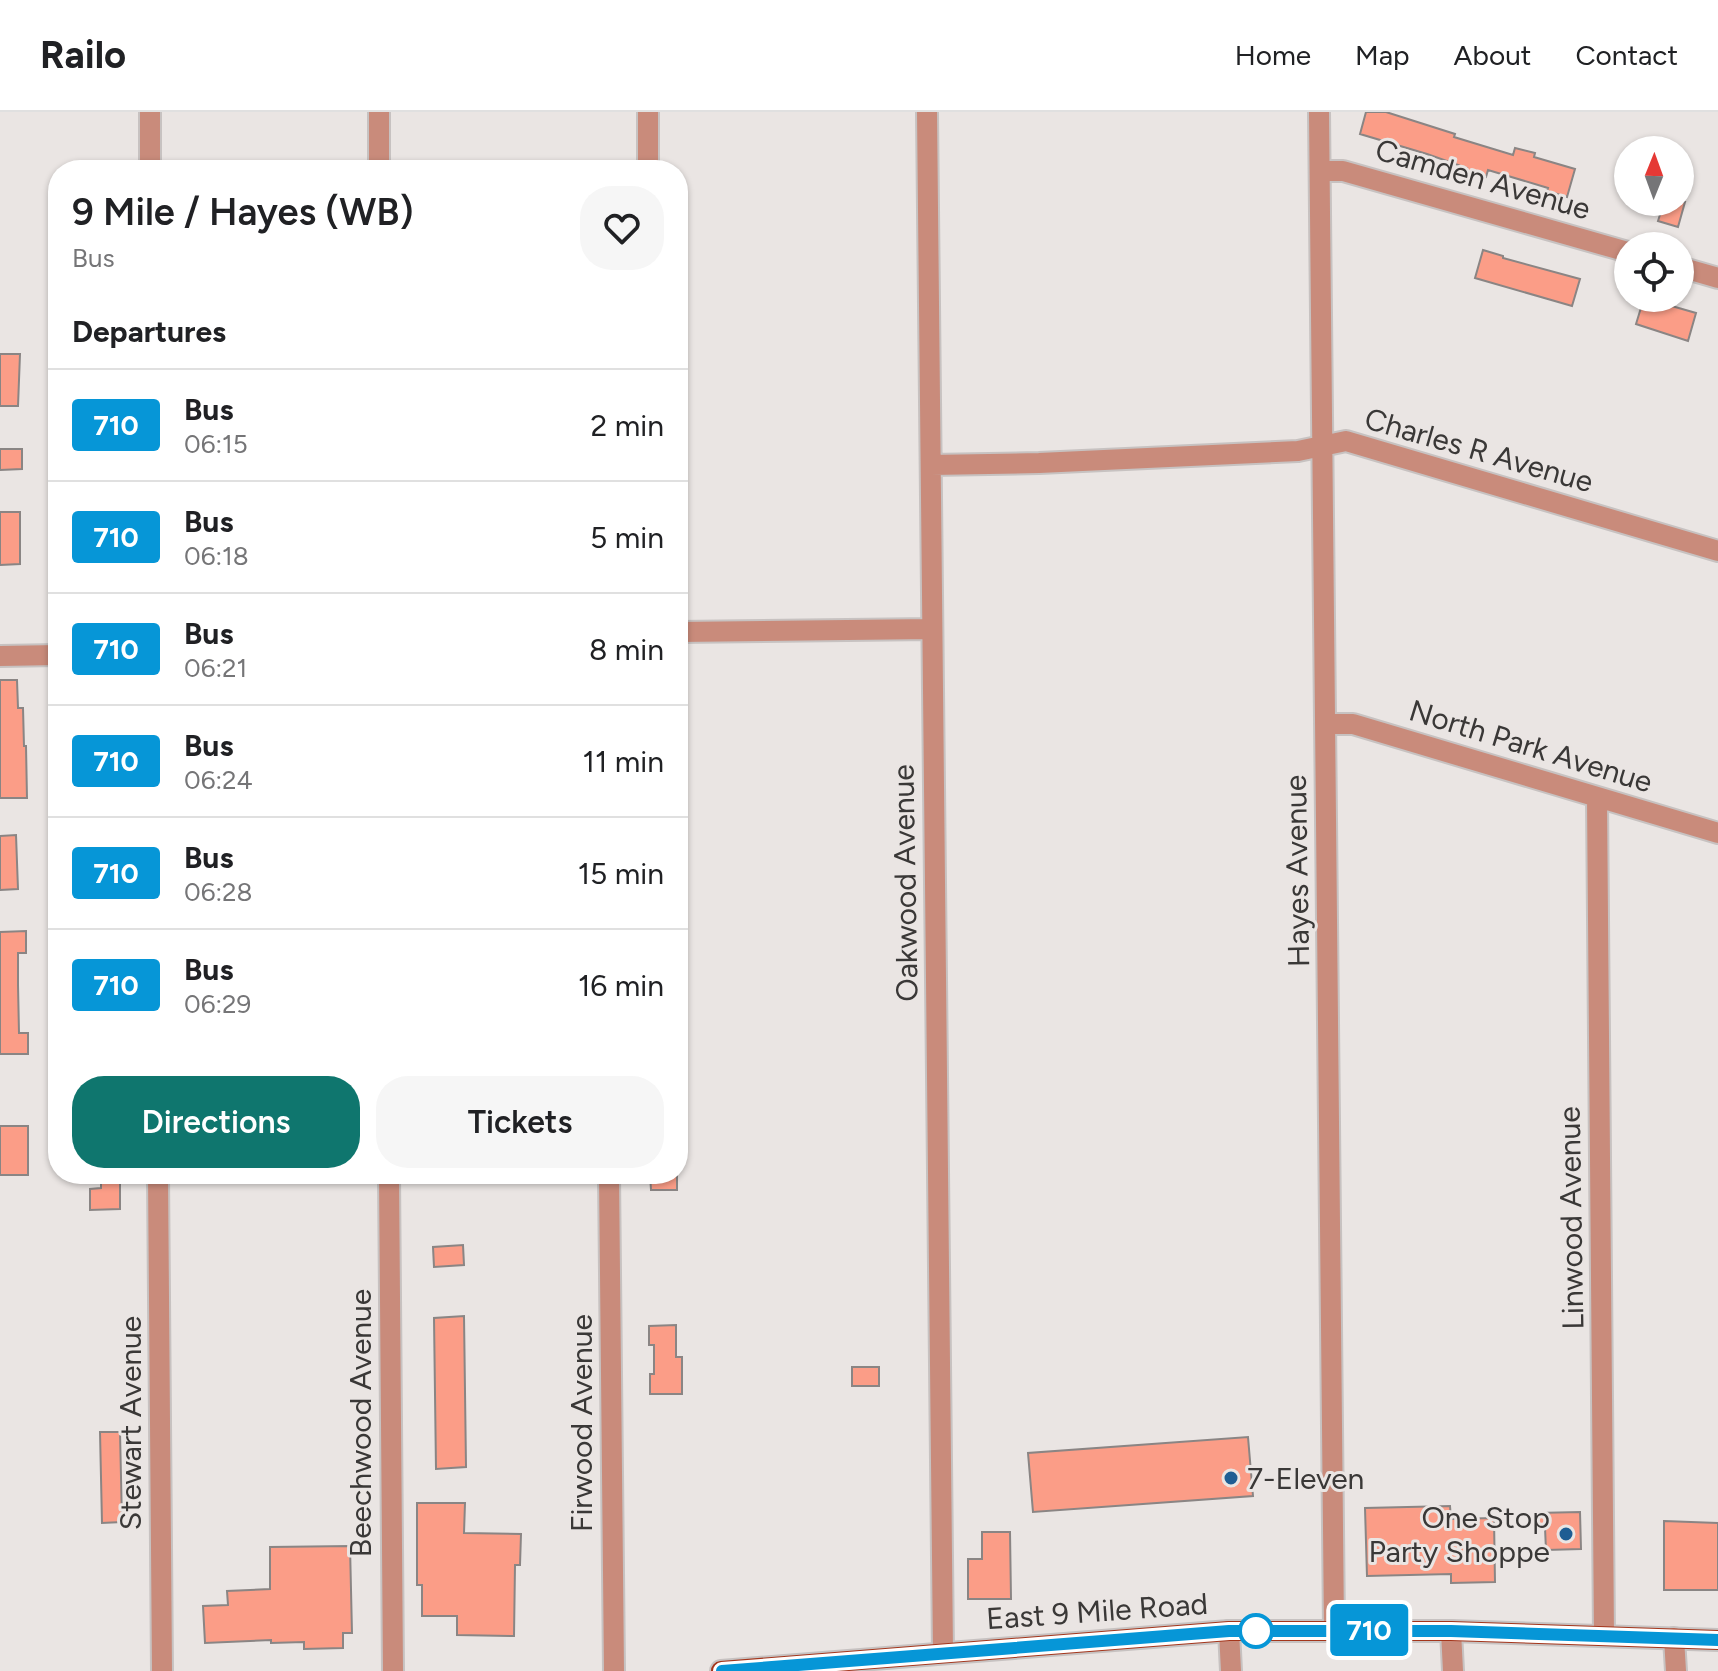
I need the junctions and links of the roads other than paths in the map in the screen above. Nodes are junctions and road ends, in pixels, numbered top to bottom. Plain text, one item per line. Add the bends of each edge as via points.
1 (150, 112) edge
2 (379, 112) edge
3 (648, 112) edge
4 (927, 112) edge
5 (1319, 112) edge
6 (150, 160) edge
7 (379, 160) edge
8 (648, 160) edge
9 (1320, 171) junction
10 (1614, 248) edge
11 (1694, 271) edge
12 (1718, 278) edge
13 (1323, 446) junction
14 (931, 465) junction
15 (1718, 551) edge
16 (932, 629) junction
17 (688, 632) edge
18 (48, 655) edge
19 (0, 656) edge
20 (1325, 724) junction
21 (1597, 798) junction
22 (1718, 833) edge
23 (158, 1184) edge
24 (389, 1184) edge
25 (609, 1184) edge
26 (1334, 1629) junction
27 (1229, 1631) junction
28 (1451, 1631) junction
29 (1604, 1636) junction
30 (1674, 1638) junction
31 (1718, 1640) edge
32 (943, 1653) junction
33 (162, 1671) edge
34 (393, 1671) edge
35 (614, 1671) edge
36 (721, 1671) edge
37 (1231, 1671) edge
38 (1453, 1671) edge
39 (1676, 1671) edge

1 - 6 street
2 - 7 street
3 - 8 street
4 - 14 street, Oakwood Avenue
5 - 9 street, Hayes Avenue
9 - 10 street, Camden Avenue via 1343,171
9 - 13 street, Hayes Avenue
11 - 12 street
13 - 14 street, Charles R Avenue via 1214,456
13 - 15 street, Charles R Avenue via 1346,441
13 - 20 street, Hayes Avenue
14 - 16 street, Oakwood Avenue
16 - 17 street
16 - 32 street, Oakwood Avenue
18 - 19 street
20 - 21 street, North Park Avenue via 1353,724
20 - 26 street, Hayes Avenue
21 - 22 street, North Park Avenue
21 - 29 street, Linwood Avenue
23 - 33 street, Stewart Avenue
24 - 34 street, Beechwood Avenue
25 - 35 street, Firwood Avenue
26 - 27 main road, East 9 Mile Road
26 - 28 main road, East 9 Mile Road
27 - 32 main road, East 9 Mile Road
27 - 37 street
28 - 29 main road, East 9 Mile Road
28 - 38 street
29 - 30 main road, East 9 Mile Road
30 - 31 main road, East 9 Mile Road
30 - 39 street
32 - 36 main road, East 9 Mile Road

